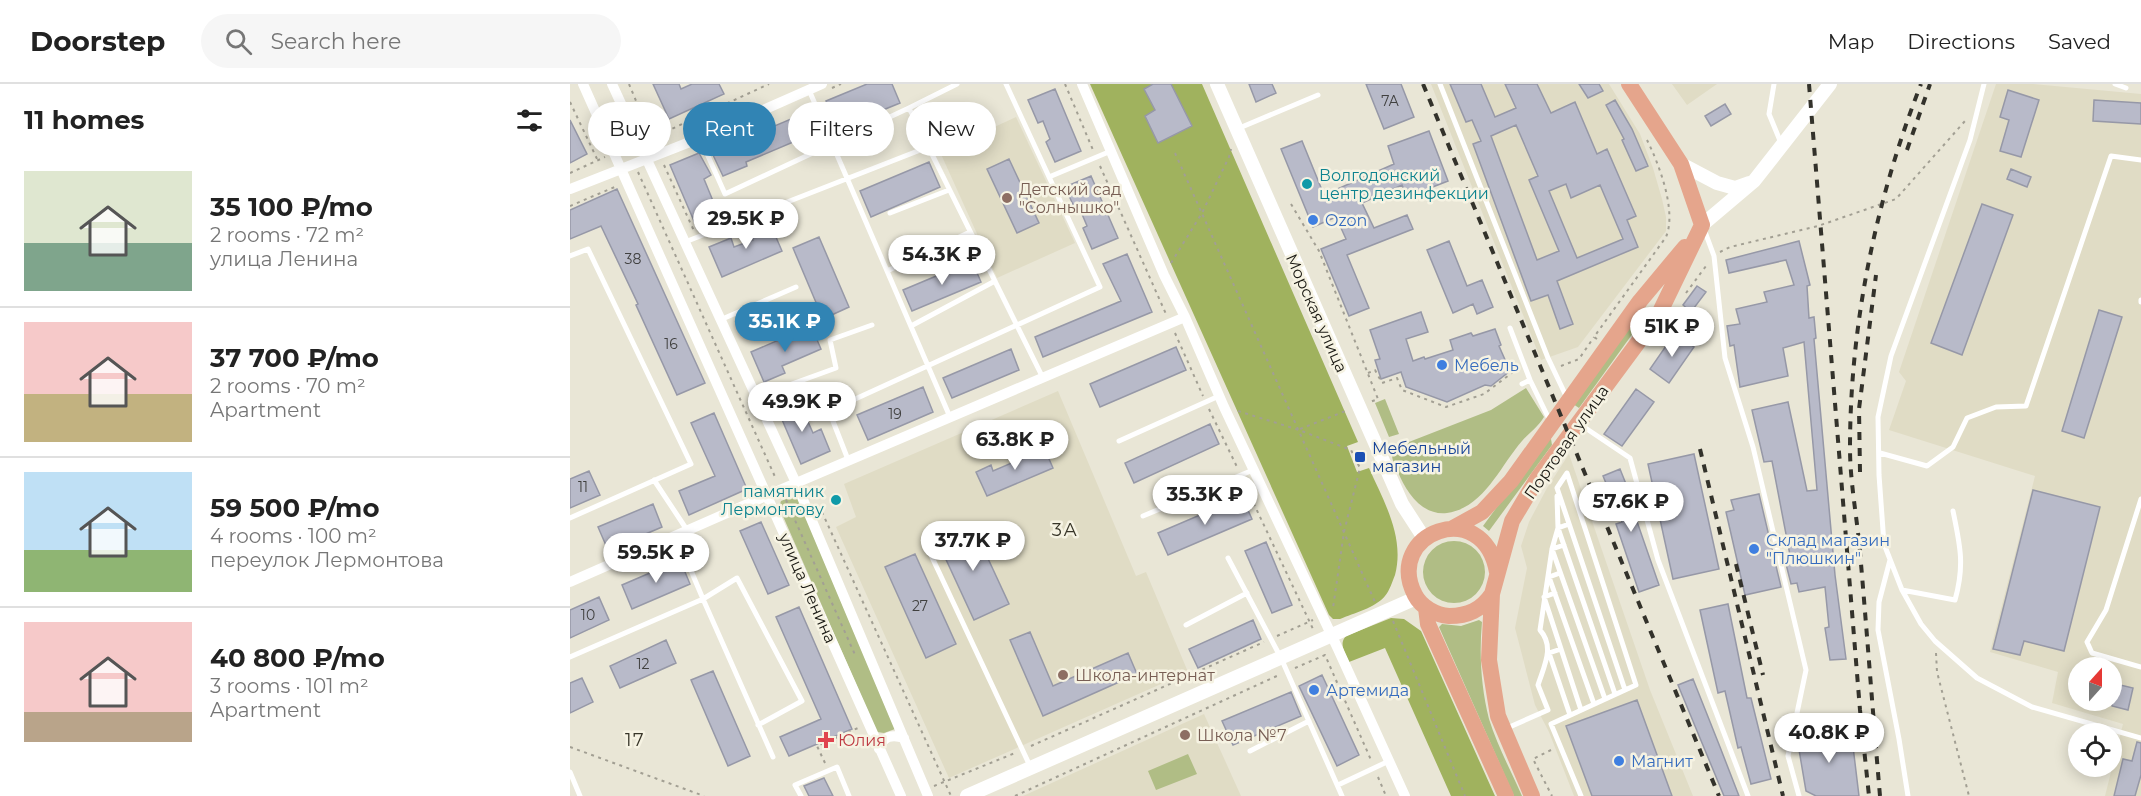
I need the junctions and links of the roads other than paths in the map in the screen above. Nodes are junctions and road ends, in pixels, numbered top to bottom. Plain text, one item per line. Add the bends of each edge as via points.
1 (583, 84) edge
2 (612, 84) edge
3 (822, 84) edge
4 (957, 84) edge
5 (1006, 84) edge
6 (1083, 84) edge
7 (1217, 84) edge
8 (1440, 84) edge
9 (1774, 84) edge
10 (1830, 84) edge
11 (1984, 84) edge
12 (2115, 84) edge
13 (1632, 85) edge
14 (2126, 88) dead end
15 (809, 90) junction
16 (1318, 95) dead end
17 (814, 102) edge
18 (921, 102) edge
19 (776, 105) edge
20 (1235, 130) junction
21 (683, 145) edge
22 (1782, 146) junction
23 (1111, 150) junction
24 (708, 156) edge
25 (807, 156) edge
26 (838, 156) edge
27 (906, 156) edge
28 (932, 156) edge
29 (647, 159) junction
30 (2141, 160) edge
31 (1681, 164) junction
32 (621, 169) junction
33 (1049, 177) junction
34 (848, 178) junction
35 (1754, 181) junction
36 (570, 189) edge
37 (949, 190) junction
38 (890, 213) dead end
39 (1702, 225) junction
40 (970, 232) junction
41 (685, 242) junction
42 (570, 256) edge
43 (887, 271) junction
44 (994, 281) junction
45 (796, 287) dead end
46 (1640, 301) junction
47 (1659, 314) junction
48 (1185, 317) junction
49 (720, 320) junction
50 (1017, 325) junction
51 (872, 326) dead end
52 (911, 326) junction
53 (1510, 327) dead end
54 (928, 366) junction
55 (1043, 378) junction
56 (1530, 380) junction
57 (1522, 384) dead end
58 (1219, 396) junction
59 (756, 397) junction
60 (1569, 402) junction
61 (950, 417) junction
62 (1577, 423) junction
63 (1552, 425) junction
64 (1119, 441) dead end
65 (1880, 453) junction
66 (848, 457) dead end
67 (1253, 470) junction
68 (654, 480) junction
69 (796, 483) junction
70 (1557, 488) junction
71 (768, 495) junction
72 (2141, 500) edge
73 (1953, 511) dead end
74 (1143, 516) dead end
75 (570, 518) edge
76 (1569, 524) junction
77 (1453, 528) junction
78 (1558, 528) junction
79 (682, 533) junction
80 (1424, 538) junction
81 (1564, 545) junction
82 (1552, 549) junction
83 (930, 553) dead end
84 (1228, 558) dead end
85 (1890, 560) junction
86 (1497, 572) junction
87 (1560, 573) junction
88 (1549, 577) junction
89 (570, 582) edge
90 (1902, 590) junction
91 (1555, 592) junction
92 (1246, 593) junction
93 (1492, 594) junction
94 (1544, 597) junction
95 (703, 599) junction
96 (1421, 603) junction
97 (1186, 625) dead end
98 (1331, 634) junction
99 (1561, 649) junction
100 (1549, 653) junction
101 (570, 657) edge
102 (1281, 658) junction
103 (2141, 667) edge
104 (1625, 690) junction
105 (1615, 694) junction
106 (1605, 699) junction
107 (1594, 704) junction
108 (1581, 710) junction
109 (1570, 715) junction
110 (1309, 721) junction
111 (758, 725) junction
112 (1504, 730) junction
113 (904, 738) junction
114 (2141, 738) edge
115 (879, 749) junction
116 (1251, 751) dead end
117 (772, 757) dead end
118 (1389, 761) junction
119 (1031, 768) junction
120 (570, 772) edge
121 (1338, 786) junction
122 (927, 793) edge
123 (580, 796) edge
124 (801, 796) edge
125 (849, 796) edge
126 (901, 796) edge
127 (967, 796) edge
128 (1342, 796) edge
129 (1405, 796) edge
130 (1506, 796) edge
131 (1532, 796) edge
132 (1581, 796) edge
133 (1748, 796) edge
134 (1799, 796) edge
135 (1908, 796) edge

1 - 32 street, улица Ленина
2 - 29 street, улица Ленина
3 - 15 street
4 - 18 lane
5 - 33 lane
6 - 23 street
7 - 20 street, Морская улица
8 - 60 lane
9 - 22 lane via 1769,114
10 - 22 street, Портовая улица
11 - 65 lane via 1970,140 1891,356 1878,417
12 - 14 lane
13 - 31 main road
15 - 17 lane
15 - 19 street
16 - 20 lane
20 - 80 street, Морская улица via 1402,504
21 - 29 street
22 - 35 street, Портовая улица
23 - 33 lane
23 - 48 street
24 - 25 lane via 726,194
26 - 34 lane
27 - 34 lane
28 - 37 lane
29 - 32 street
29 - 41 street, улица Ленина
30 - 65 lane via 2110,156 2026,406 1996,407 1967,418 1953,447 1927,466
31 - 35 street via 1736,188
31 - 39 main road
32 - 36 street
32 - 71 street, улица Ленина
33 - 50 lane via 1100,287
34 - 41 lane
34 - 43 lane
35 - 39 street, Портовая улица
37 - 38 lane
37 - 40 lane
39 - 46 main road, Портовая улица
39 - 47 main road, Портовая улица
39 - 134 lane via 1714,256 1725,358 1753,447 1806,670 1788,756
40 - 43 lane
40 - 44 lane
41 - 49 street, улица Ленина
42 - 68 lane via 588,249 691,464
43 - 52 lane
44 - 50 lane
44 - 52 lane
45 - 49 lane
46 - 47 main road via 1655,305
46 - 60 main road, Портовая улица via 1601,342
47 - 62 main road, Портовая улица
48 - 55 street
48 - 58 street
49 - 59 street, улица Ленина
50 - 54 lane
50 - 55 lane
51 - 59 lane via 830,340 836,368
52 - 54 lane
53 - 56 lane
54 - 61 lane
54 - 66 lane via 829,411
55 - 61 street
56 - 57 lane
56 - 63 lane
58 - 64 lane
58 - 67 street
59 - 69 street, улица Ленина
60 - 63 main road, Портовая улица
61 - 69 street
62 - 86 main road, Портовая улица via 1512,521
62 - 133 lane via 1630,458 1658,560
63 - 77 main road, Портовая улица via 1511,481 1482,512
65 - 85 lane via 1884,544
67 - 74 lane
67 - 98 street
68 - 75 lane
68 - 79 lane
69 - 71 street
69 - 113 street, улица Ленина
70 - 76 lane
70 - 78 lane
70 - 104 lane via 1567,473 1636,685
71 - 79 street
71 - 115 street, улица Ленина
72 - 103 lane via 2106,610 2087,642 2092,653
73 - 90 lane via 1961,554 1961,578 1955,600
76 - 78 lane
76 - 104 lane
77 - 80 main road
77 - 86 main road via 1469,531 1484,541 1494,556
78 - 81 lane
78 - 82 lane
79 - 89 street
79 - 95 lane
80 - 96 main road via 1412,554 1409,566 1409,582
81 - 82 lane
81 - 105 lane
82 - 87 lane
82 - 88 lane
83 - 119 lane
84 - 92 lane
85 - 90 lane
85 - 135 lane via 1879,602 1878,630
86 - 93 main road
87 - 88 lane
87 - 106 lane
88 - 91 lane
88 - 94 lane
90 - 114 lane via 1935,641 1977,678 2032,707
91 - 94 lane
91 - 107 lane
92 - 97 lane
92 - 102 lane
93 - 96 main road via 1487,602 1464,616 1442,615
93 - 112 main road via 1489,660
94 - 99 lane
94 - 100 lane via 1540,630 1546,637
95 - 101 lane
95 - 111 lane
95 - 111 lane via 737,578 802,701
96 - 98 street
96 - 130 main road
98 - 102 street
98 - 118 street
99 - 100 lane
99 - 108 lane
100 - 109 lane
100 - 112 lane via 1538,685 1548,710
102 - 110 lane
102 - 119 street
104 - 105 lane
105 - 106 lane
106 - 107 lane
107 - 108 lane
108 - 109 lane
109 - 132 lane via 1551,724
110 - 116 lane
110 - 121 lane
111 - 117 lane
112 - 131 main road
113 - 115 street via 888,736
113 - 122 street, улица Ленина
115 - 126 street, улица Ленина
118 - 121 lane
118 - 129 street
119 - 127 street
120 - 123 lane
121 - 128 lane
124 - 125 lane via 795,784 837,767

